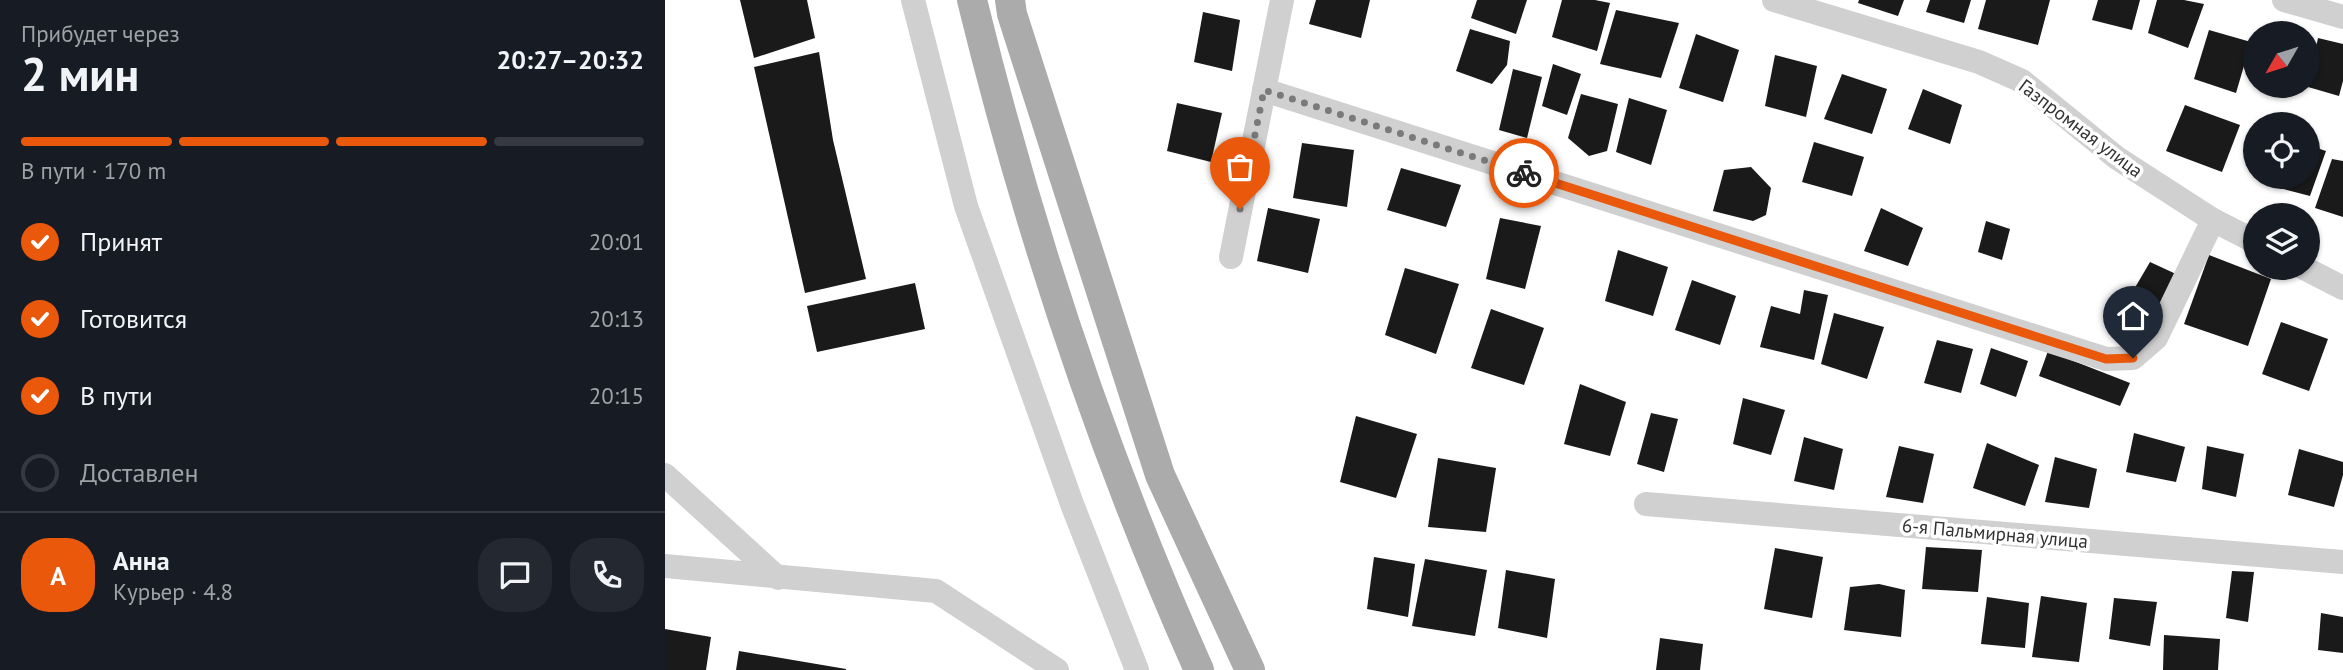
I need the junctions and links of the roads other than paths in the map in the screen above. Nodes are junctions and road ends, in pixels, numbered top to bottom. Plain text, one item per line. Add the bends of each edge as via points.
1 (913, 0) edge
2 (972, 0) edge
3 (1010, 0) edge
4 (1282, 0) edge
5 (1774, 0) edge
6 (2284, 0) edge
7 (2343, 17) edge
8 (1264, 90) junction
9 (2213, 220) junction
10 (2243, 235) edge
11 (1231, 257) dead end
12 (2320, 276) edge
13 (2343, 288) edge
14 (665, 475) edge
15 (1646, 503) dead end
16 (2343, 562) edge
17 (665, 566) edge
18 (778, 578) junction
19 (1057, 670) edge
20 (1137, 670) edge
21 (1199, 670) edge
22 (1250, 670) edge

1 - 20 street via 966,206 1072,504
2 - 21 main road via 1051,284 1131,507
3 - 22 main road via 1160,475
4 - 8 street
5 - 9 street, Газпромная улица via 1979,62 2022,81 2117,158
6 - 7 street
8 - 9 street via 2106,359 2133,358 2156,338
8 - 11 street
9 - 10 street, Газпромная улица
12 - 13 street
14 - 18 street
15 - 16 street, 6-я Пальмирная улица
17 - 18 street
18 - 19 street via 936,591

